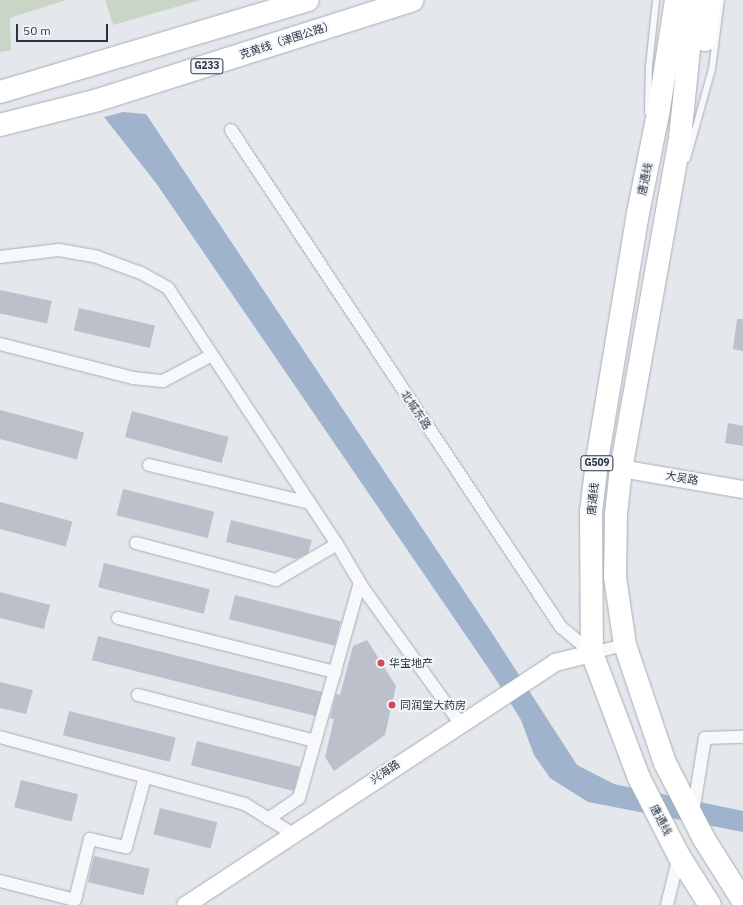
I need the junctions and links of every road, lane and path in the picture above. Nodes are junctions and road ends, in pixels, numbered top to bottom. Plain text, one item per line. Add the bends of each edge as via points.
1 (308, 0) edge
2 (413, 0) edge
3 (656, 0) edge
4 (666, 0) edge
5 (676, 0) edge
6 (694, 0) edge
7 (710, 0) edge
8 (721, 0) edge
9 (0, 92) edge
10 (653, 114) junction
11 (0, 125) edge
12 (231, 130) dead end
13 (646, 132) dead end
14 (680, 138) junction
15 (685, 164) dead end
16 (680, 185) dead end
17 (666, 212) junction
18 (638, 213) junction
19 (0, 257) edge
20 (0, 344) edge
21 (212, 355) junction
22 (149, 465) dead end
23 (621, 468) junction
24 (743, 489) edge
25 (310, 503) junction
26 (136, 543) dead end
27 (337, 544) junction
28 (360, 583) junction
29 (118, 618) dead end
30 (625, 645) junction
31 (592, 653) junction
32 (335, 672) junction
33 (138, 695) dead end
34 (460, 723) junction
35 (0, 737) edge
36 (743, 737) edge
37 (315, 741) junction
38 (145, 777) junction
39 (692, 816) junction
40 (268, 819) junction
41 (292, 834) junction
42 (679, 856) junction
43 (0, 881) edge
44 (743, 901) edge
45 (185, 905) edge
46 (668, 905) edge
47 (710, 905) edge

1 - 9 highway
2 - 11 highway, 克黄线（津围公路） / G233 via 105,98
3 - 10 lane via 649,66
4 - 10 highway
5 - 10 highway, 唐通线 / G509
6 - 14 highway, G509
7 - 14 highway via 703,58 692,109
8 - 15 lane via 712,69
10 - 18 highway, 唐通线 / G509
12 - 31 street, 北城东路 via 561,627
13 - 18 lane via 638,185
14 - 17 highway, G509
16 - 17 lane
17 - 23 highway, G509
18 - 31 highway, 唐通线 / G509 via 598,454 591,512
19 - 21 street via 59,250 97,257 141,273 168,288
20 - 21 street via 133,378 163,381
21 - 25 street
22 - 25 street
23 - 24 street, 大吴路
23 - 30 highway, G509 via 616,515 615,577
25 - 27 street
26 - 27 street via 276,580
27 - 28 street
28 - 32 street
28 - 34 street
29 - 32 street
30 - 31 street
30 - 39 highway, G509 via 665,764
31 - 34 street, 兴海路 via 555,662
31 - 42 highway, 唐通线 / G509 via 639,778
32 - 37 street
33 - 37 street
34 - 41 street, 兴海路
35 - 38 street
36 - 39 street via 705,738
37 - 40 street via 299,798
38 - 40 street via 245,804
38 - 43 street via 126,847 90,839 75,900
39 - 44 highway, G509
40 - 41 street
41 - 45 street, 兴海路
42 - 46 street
42 - 47 highway, 唐通线 / G509

